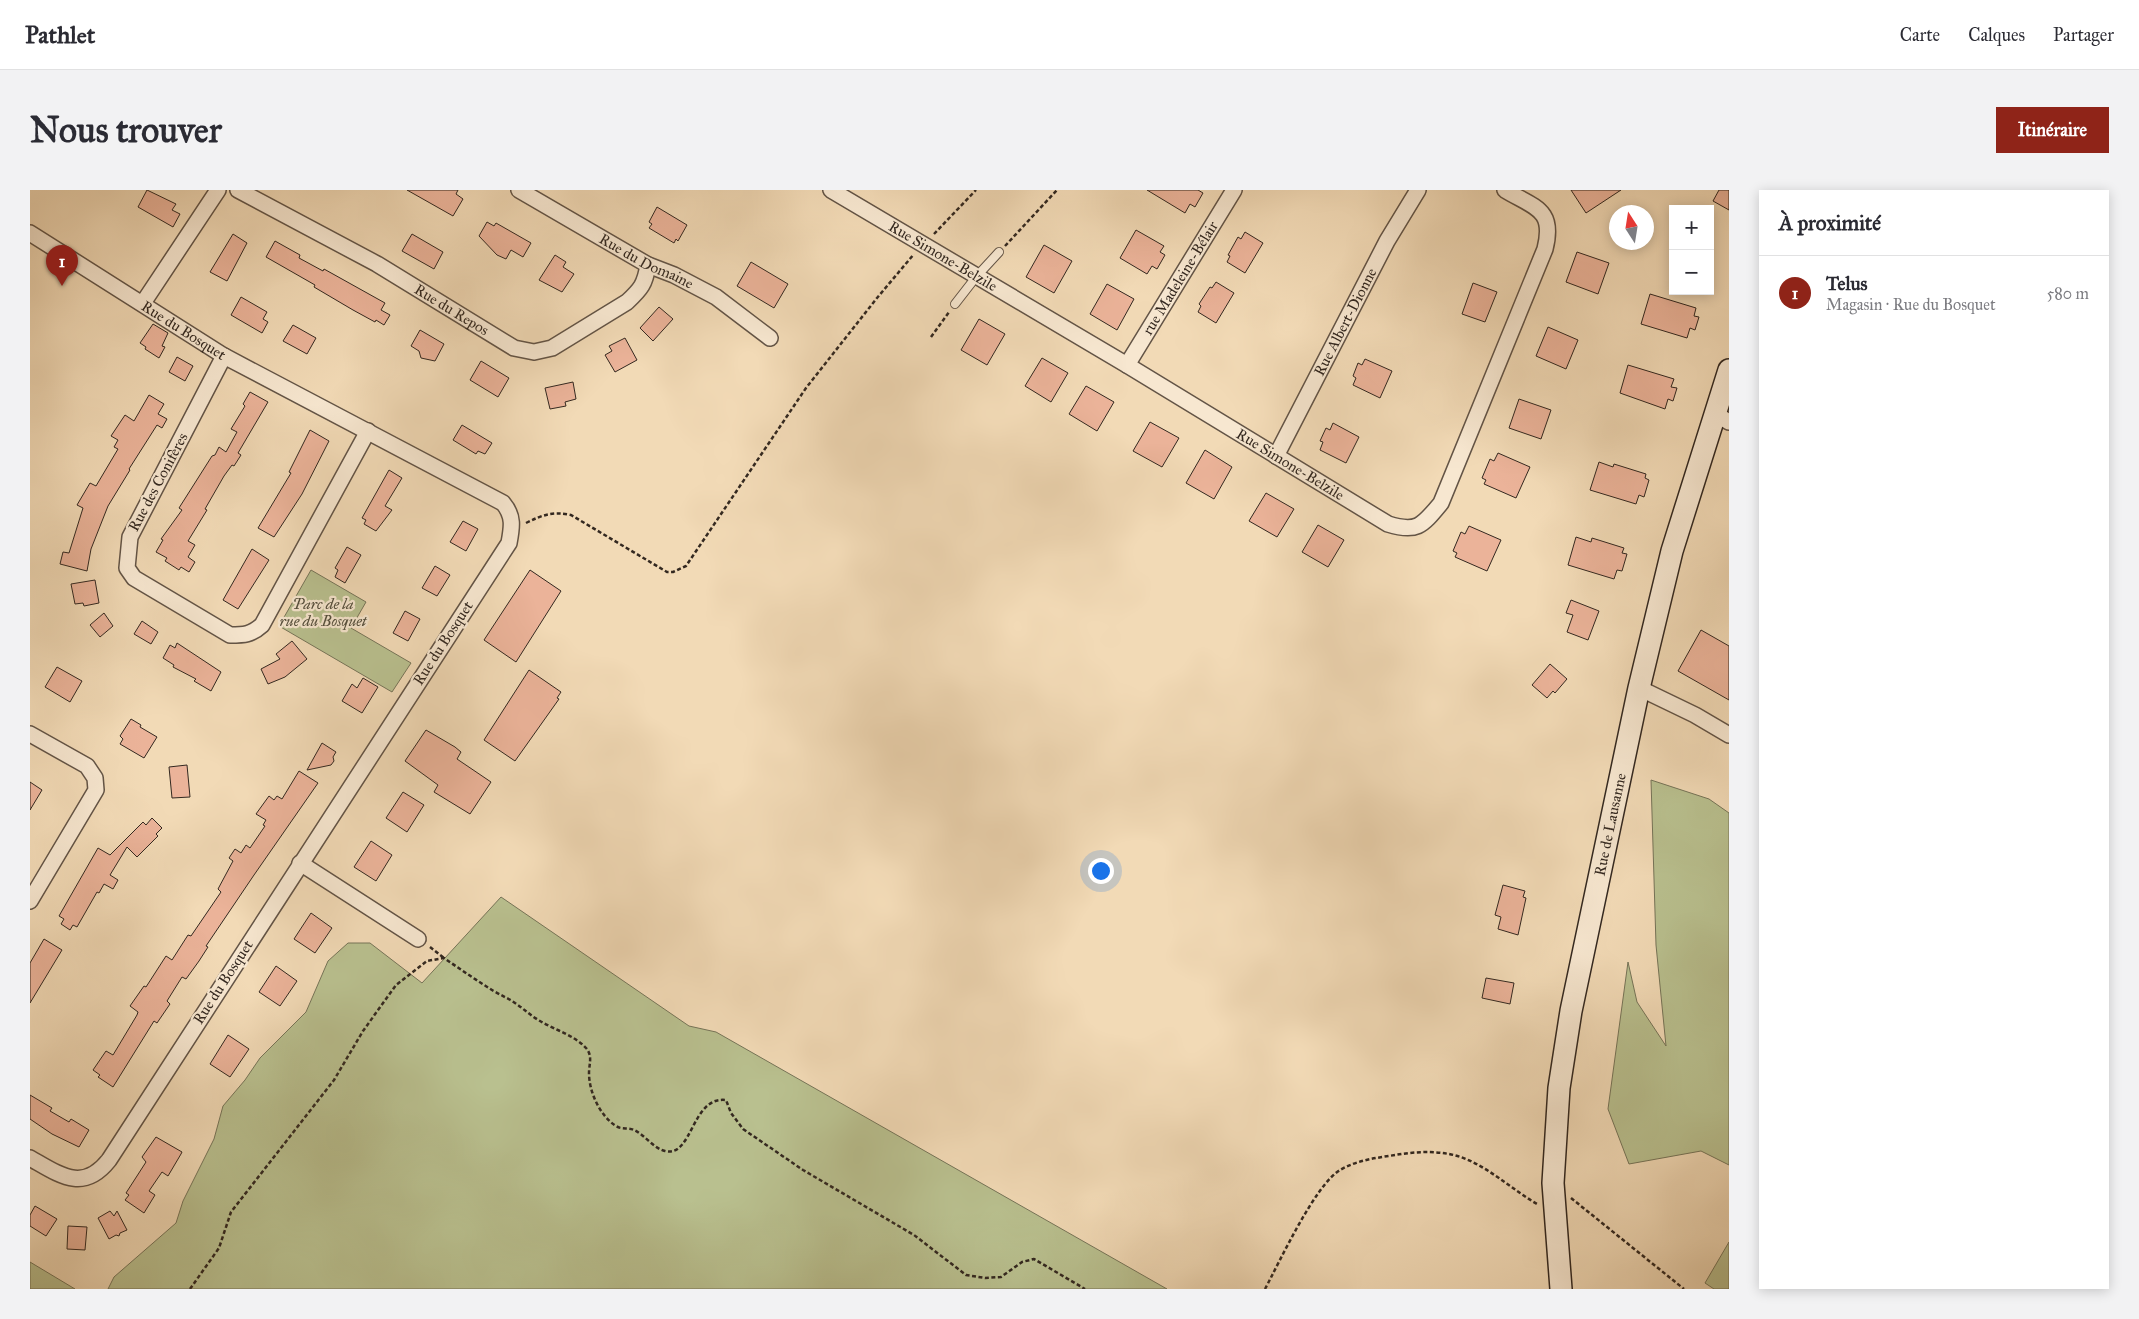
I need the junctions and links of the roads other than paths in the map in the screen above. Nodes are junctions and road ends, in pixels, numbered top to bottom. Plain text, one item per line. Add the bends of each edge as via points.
1 (218, 190) edge
2 (238, 190) edge
3 (519, 190) edge
4 (831, 190) edge
5 (1234, 190) edge
6 (1418, 190) edge
7 (1505, 190) edge
8 (30, 233) edge
9 (1000, 252) road end
10 (648, 265) junction
11 (976, 277) junction
12 (143, 303) junction
13 (955, 304) dead end
14 (770, 338) dead end
15 (224, 356) junction
16 (1127, 365) junction
17 (1729, 370) edge
18 (1723, 418) edge
19 (368, 431) junction
20 (1276, 456) junction
21 (1639, 688) junction
22 (30, 734) edge
23 (1729, 735) edge
24 (300, 863) junction
25 (30, 901) edge
26 (418, 939) road end
27 (30, 1158) edge
28 (1561, 1289) edge

1 - 12 street
2 - 10 street, Rue du Repos via 377,264 514,348 534,352 552,348 627,302 646,282
3 - 10 street, Rue du Domaine
4 - 11 street, Rue Simone-Belzile
5 - 16 street, rue Madeleine-Bélair
6 - 20 street, Rue Albert-Dionne via 1387,241
7 - 20 street, Rue Simone-Belzile via 1539,210 1547,218 1550,232 1441,503 1426,521 1404,529 1388,524
8 - 12 street, Rue du Bosquet
9 - 11 lane
10 - 14 street, Rue du Domaine via 716,297
11 - 13 lane
11 - 16 street, Rue Simone-Belzile
12 - 15 street, Rue du Bosquet
15 - 19 street, Rue du Bosquet
15 - 19 street, Rue des Conifères via 130,537 127,568 134,578 230,635 245,635 262,625
16 - 20 street, Rue Simone-Belzile
17 - 18 street, Rue de Lausanne
18 - 21 street, Rue de Lausanne via 1672,552
19 - 24 street, Rue du Bosquet via 503,503 510,512 511,531 508,542
21 - 23 street
21 - 28 street, Rue de Lausanne via 1571,1011 1559,1088 1553,1183
22 - 25 street via 87,766 95,778 96,790
24 - 26 street
24 - 27 street, Rue du Bosquet via 100,1172 89,1178 61,1176

